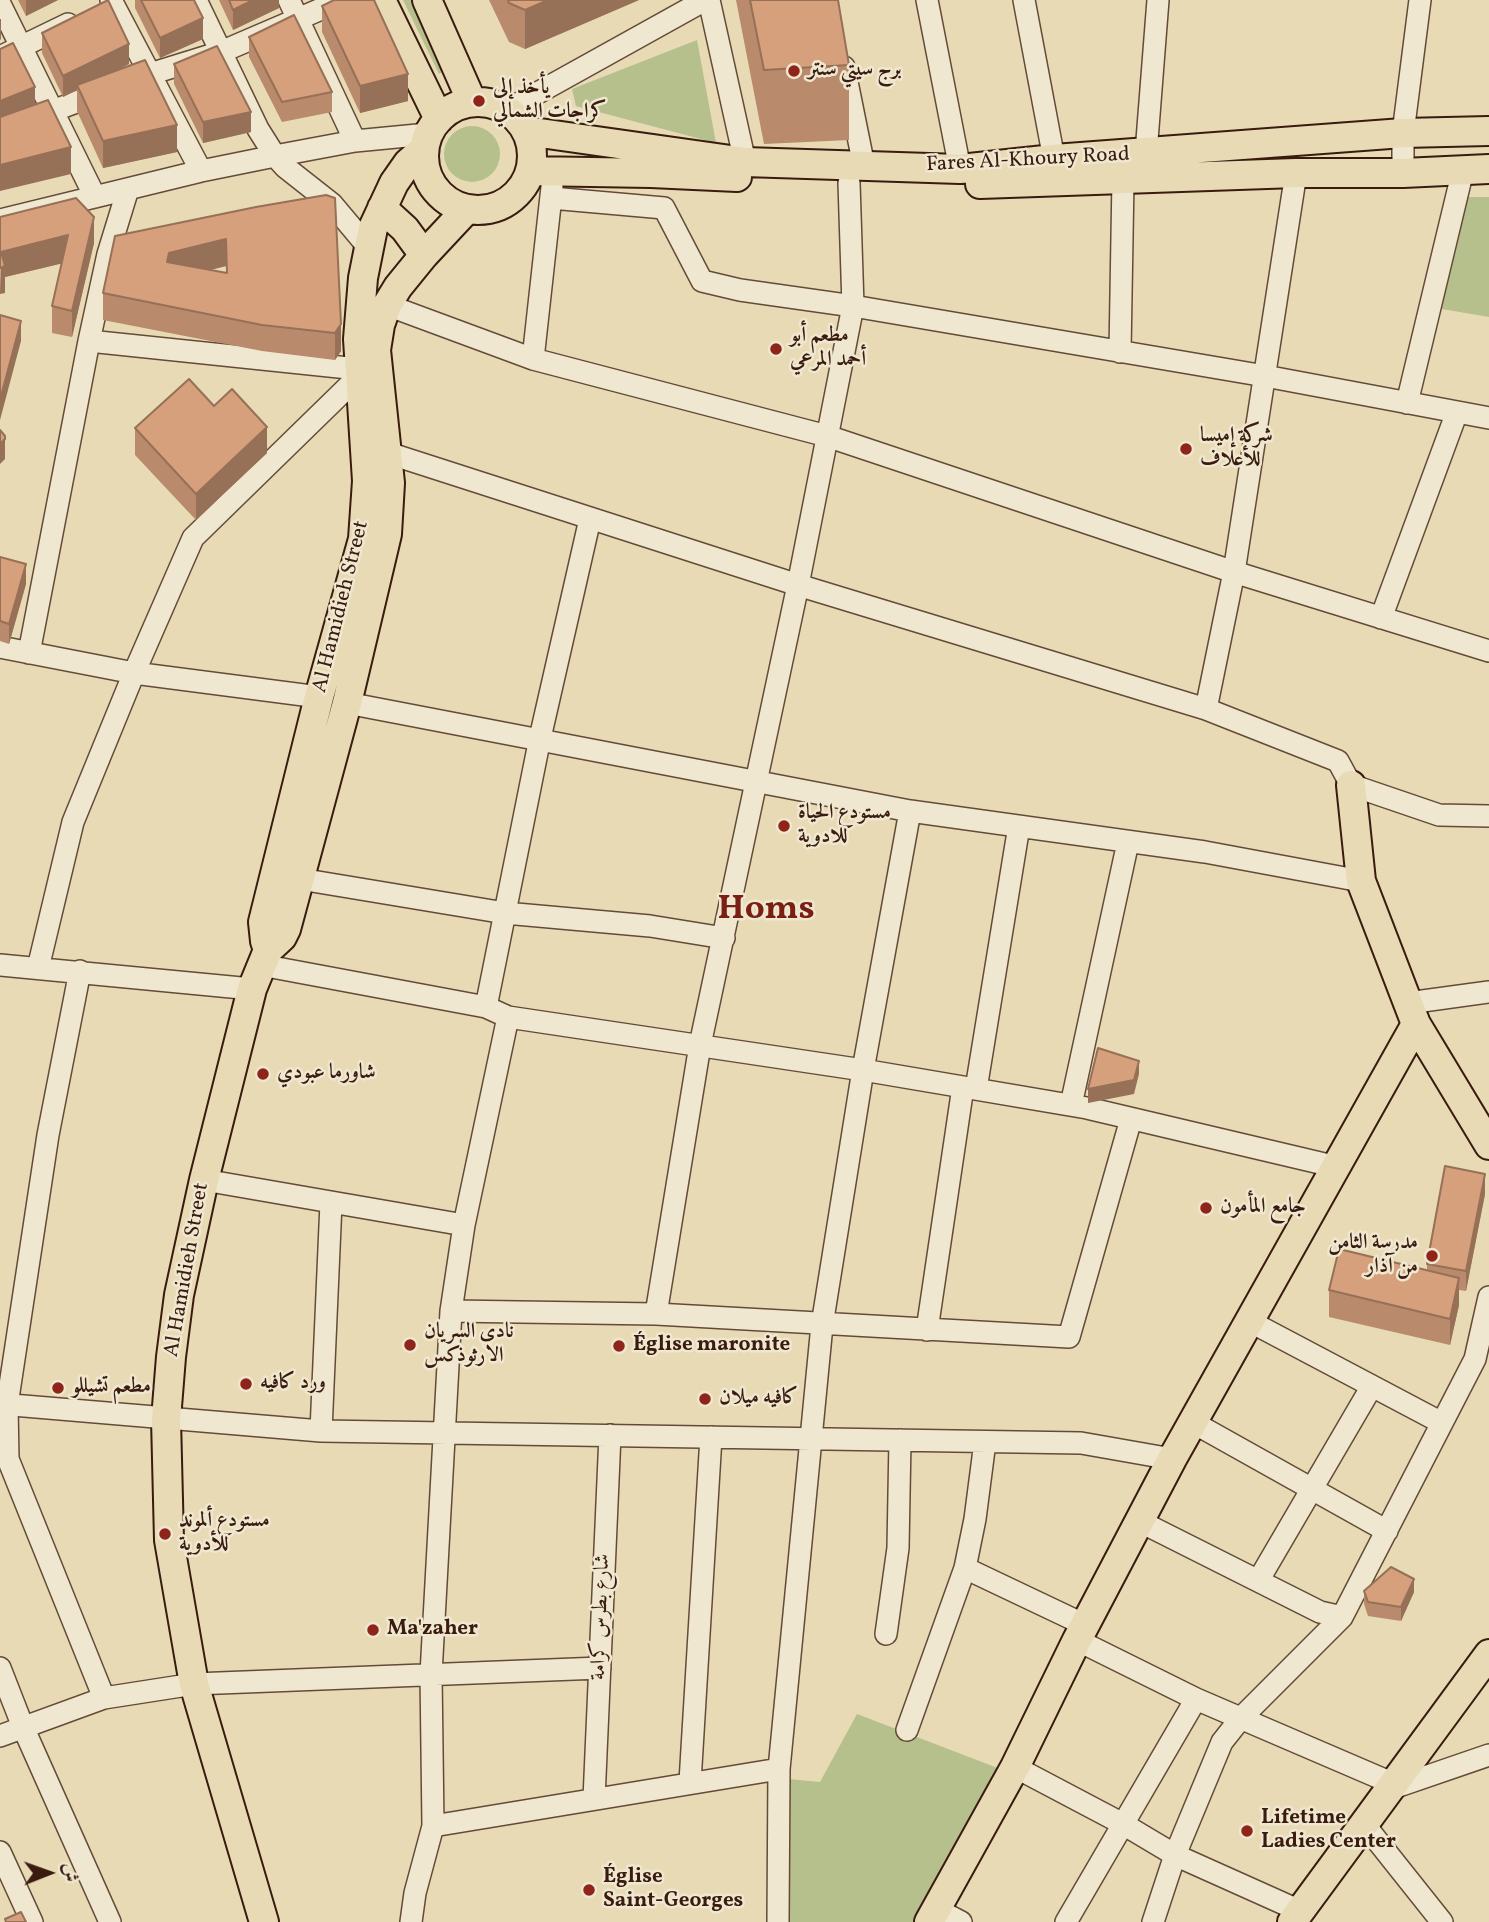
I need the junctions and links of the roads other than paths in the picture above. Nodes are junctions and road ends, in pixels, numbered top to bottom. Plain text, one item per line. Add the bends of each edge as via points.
1 (196, 0) edge
2 (342, 0) edge
3 (381, 0) edge
4 (427, 0) edge
5 (707, 0) edge
6 (927, 0) edge
7 (1024, 0) edge
8 (1158, 0) edge
9 (1420, 0) edge
10 (114, 1) edge
11 (0, 4) edge
12 (293, 9) edge
13 (22, 46) junction
14 (840, 51) edge
15 (221, 52) junction
16 (0, 57) edge
17 (150, 74) junction
18 (472, 102) junction
19 (54, 109) junction
20 (516, 121) junction
21 (0, 131) edge
22 (1489, 131) edge
23 (1403, 133) junction
24 (430, 134) junction
25 (355, 141) junction
26 (1146, 153) junction
27 (275, 156) junction
28 (1054, 159) junction
29 (745, 162) junction
30 (960, 169) junction
31 (1476, 169) edge
32 (201, 172) junction
33 (1296, 173) junction
34 (1404, 173) junction
35 (857, 175) junction
36 (1123, 179) junction
37 (545, 180) junction
38 (128, 189) junction
39 (95, 197) junction
40 (331, 204) junction
41 (382, 208) junction
42 (467, 209) junction
43 (305, 210) edge
44 (0, 220) edge
45 (135, 248) edge
46 (369, 248) junction
47 (108, 254) junction
48 (424, 255) junction
49 (387, 305) junction
50 (853, 306) junction
51 (89, 341) junction
52 (1120, 352) junction
53 (533, 359) junction
54 (359, 372) junction
55 (1265, 376) junction
56 (1407, 403) junction
57 (1457, 412) junction
58 (1489, 418) edge
59 (827, 436) junction
60 (388, 453) junction
61 (590, 519) junction
62 (1234, 572) junction
63 (798, 585) junction
64 (1381, 618) junction
65 (0, 647) edge
66 (1489, 651) edge
67 (29, 653) junction
68 (134, 673) junction
69 (319, 697) junction
70 (347, 703) junction
71 (1206, 709) junction
72 (540, 738) junction
73 (757, 780) junction
74 (1351, 785) junction
75 (910, 811) junction
76 (1489, 816) edge
77 (1019, 827) junction
78 (1128, 842) junction
79 (300, 879) junction
80 (1361, 881) junction
81 (505, 913) junction
82 (724, 938) junction
83 (0, 965) edge
84 (38, 968) junction
85 (260, 968) junction
86 (80, 971) junction
87 (1489, 992) edge
88 (486, 1007) junction
89 (1412, 1014) junction
90 (508, 1017) junction
91 (700, 1045) junction
92 (863, 1070) junction
93 (970, 1088) junction
94 (1071, 1105) junction
95 (1130, 1119) junction
96 (1489, 1145) edge
97 (1336, 1167) junction
98 (204, 1180) junction
99 (331, 1203) junction
100 (464, 1225) junction
101 (1489, 1297) edge
102 (451, 1311) junction
103 (656, 1314) junction
104 (1250, 1321) junction
105 (822, 1325) junction
106 (927, 1330) junction
107 (1372, 1386) junction
108 (4, 1404) edge
109 (166, 1419) junction
110 (1194, 1423) junction
111 (1442, 1423) junction
112 (321, 1431) junction
113 (446, 1433) junction
114 (610, 1435) junction
115 (711, 1437) junction
116 (812, 1438) junction
117 (900, 1440) junction
118 (985, 1442) junction
119 (1172, 1459) junction
120 (1311, 1489) junction
121 (1139, 1521) junction
122 (1387, 1531) junction
123 (965, 1568) junction
124 (1258, 1580) junction
125 (1342, 1617) junction
126 (1081, 1632) junction
127 (886, 1634) dead end
128 (1485, 1665) edge
129 (0, 1668) edge
130 (600, 1668) junction
131 (431, 1674) junction
132 (194, 1684) junction
133 (104, 1698) junction
134 (1196, 1699) junction
135 (1241, 1718) junction
136 (23, 1727) junction
137 (907, 1730) dead end
138 (0, 1736) edge
139 (1489, 1755) edge
140 (1014, 1767) junction
141 (779, 1769) junction
142 (690, 1782) junction
143 (1392, 1786) junction
144 (594, 1799) junction
145 (1124, 1824) junction
146 (1364, 1824) junction
147 (433, 1826) junction
148 (0, 1852) edge
149 (1175, 1855) junction
150 (932, 1915) edge
151 (1296, 1917) edge
152 (32, 1922) edge
153 (110, 1922) edge
154 (264, 1922) edge
155 (411, 1922) edge
156 (778, 1922) edge
157 (961, 1922) edge
158 (1066, 1922) edge
159 (1153, 1922) edge
160 (1443, 1922) edge

1 - 15 street
2 - 12 street
3 - 24 main road
4 - 18 main road
5 - 20 street
5 - 29 street
6 - 30 street
7 - 28 street
8 - 26 street
9 - 23 street
10 - 13 street
10 - 17 street
11 - 13 street
12 - 15 street
12 - 25 street
13 - 16 street
13 - 19 street
14 - 35 street
15 - 17 street
15 - 27 street
17 - 19 street
17 - 32 street
18 - 20 main road via 490,103
18 - 24 main road via 454,107
19 - 21 street
19 - 39 street
20 - 29 main road, Fares Al-Khoury Road
20 - 37 main road
22 - 23 main road, Fares Al-Khoury Road
23 - 26 main road, Fares Al-Khoury Road
23 - 34 street
24 - 25 street
24 - 41 main road, Al Hamidieh Street via 394,183
24 - 42 main road via 425,169 434,188 448,202
25 - 27 street
26 - 28 main road, Fares Al-Khoury Road
27 - 32 street
27 - 40 street
28 - 30 main road, Fares Al-Khoury Road
29 - 35 main road, Fares Al-Khoury Road
30 - 35 main road, Fares Al-Khoury Road
31 - 34 main road, Fares Al-Khoury Road
31 - 56 street
32 - 38 street
33 - 34 main road, Fares Al-Khoury Road
33 - 36 main road, Fares Al-Khoury Road
33 - 55 street
35 - 36 main road, Fares Al-Khoury Road via 943,185
35 - 37 main road, Fares Al-Khoury Road via 651,173
35 - 50 street
36 - 52 street
37 - 42 main road via 525,183 494,208
37 - 50 street via 664,208 702,281
37 - 53 street
38 - 39 street
38 - 47 street
39 - 44 street
40 - 43 street
40 - 46 street
41 - 46 main road, Al Hamidieh Street
41 - 48 main road
42 - 48 main road, Al Hamidieh Street
45 - 47 street
46 - 54 main road, Al Hamidieh Street via 360,308
47 - 51 street
48 - 49 main road, Al Hamidieh Street
49 - 53 street
49 - 60 main road, Al Hamidieh Street via 376,350
50 - 52 street
50 - 59 street
51 - 54 street
51 - 67 street
52 - 55 street
53 - 59 street
54 - 68 street via 193,538
54 - 69 main road, Al Hamidieh Street via 367,507 356,567
55 - 56 street
55 - 62 street
56 - 57 street
57 - 58 street
57 - 64 street
59 - 62 street
59 - 63 street
60 - 61 street
60 - 70 main road, Al Hamidieh Street via 387,534
61 - 63 street
61 - 72 street
62 - 64 street
62 - 71 street
63 - 71 street
63 - 73 street
64 - 66 street
65 - 67 street
67 - 68 street
68 - 69 street
68 - 84 street via 73,822
69 - 85 main road, Al Hamidieh Street via 263,922
70 - 72 street
70 - 79 main road, Al Hamidieh Street
71 - 74 street via 1338,761
72 - 73 street
72 - 81 street
73 - 75 street
73 - 82 street
74 - 76 street via 1439,815
74 - 80 main road
75 - 77 street
75 - 92 street
77 - 78 street
77 - 93 street
78 - 80 street
78 - 94 street
79 - 81 street
79 - 85 main road, Al Hamidieh Street via 286,929
80 - 89 main road
81 - 82 street via 650,926
81 - 88 street
82 - 91 street
83 - 84 street
84 - 86 street
85 - 86 street
85 - 88 street
85 - 98 main road, Al Hamidieh Street
86 - 108 street
87 - 89 street
88 - 90 street
89 - 96 main road
89 - 97 main road
90 - 91 street
90 - 100 street
91 - 92 street
91 - 103 street
92 - 93 street
92 - 105 street
93 - 94 street
93 - 106 street
94 - 95 street
95 - 97 street
95 - 106 street via 1069,1338
97 - 104 main road
98 - 99 street
98 - 109 main road, Al Hamidieh Street via 179,1295
99 - 100 street
99 - 112 street
100 - 102 street
101 - 111 street via 1475,1359
102 - 103 street
102 - 113 street
103 - 105 street
104 - 107 street
104 - 110 main road
105 - 106 street
105 - 116 street
107 - 111 street
107 - 120 street
108 - 109 street
108 - 133 street via 8,1459
109 - 112 street
109 - 132 main road, Al Hamidieh Street via 169,1540
110 - 119 main road
110 - 120 street
111 - 122 street
112 - 113 street
113 - 114 street
113 - 131 street
114 - 115 street
114 - 130 street, شارع بطرس كرامة
115 - 116 street
115 - 142 street
116 - 117 street
116 - 141 street
117 - 118 street
117 - 127 street via 898,1548
118 - 119 street via 1082,1443
118 - 123 street
119 - 121 main road
120 - 122 street
120 - 124 street
121 - 124 street
121 - 126 main road
122 - 125 street
123 - 126 street
123 - 137 street
124 - 125 street via 1320,1612
125 - 135 street
126 - 134 street
126 - 140 main road
128 - 143 main road
129 - 136 street
130 - 131 street
130 - 144 street, شارع بطرس كرامة
131 - 132 street
131 - 147 street
132 - 133 street
132 - 154 main road, Al Hamidieh Street
133 - 136 street
134 - 135 street
134 - 145 street
135 - 143 street
135 - 149 street via 1222,1742
136 - 138 street
136 - 153 street
139 - 143 street
140 - 145 street
140 - 150 main road
141 - 142 street
141 - 156 street
142 - 144 street
143 - 146 main road
144 - 147 street
145 - 149 street
145 - 158 street
146 - 151 main road
146 - 160 street
147 - 155 street
148 - 152 street
149 - 151 street
149 - 159 street
150 - 157 street

